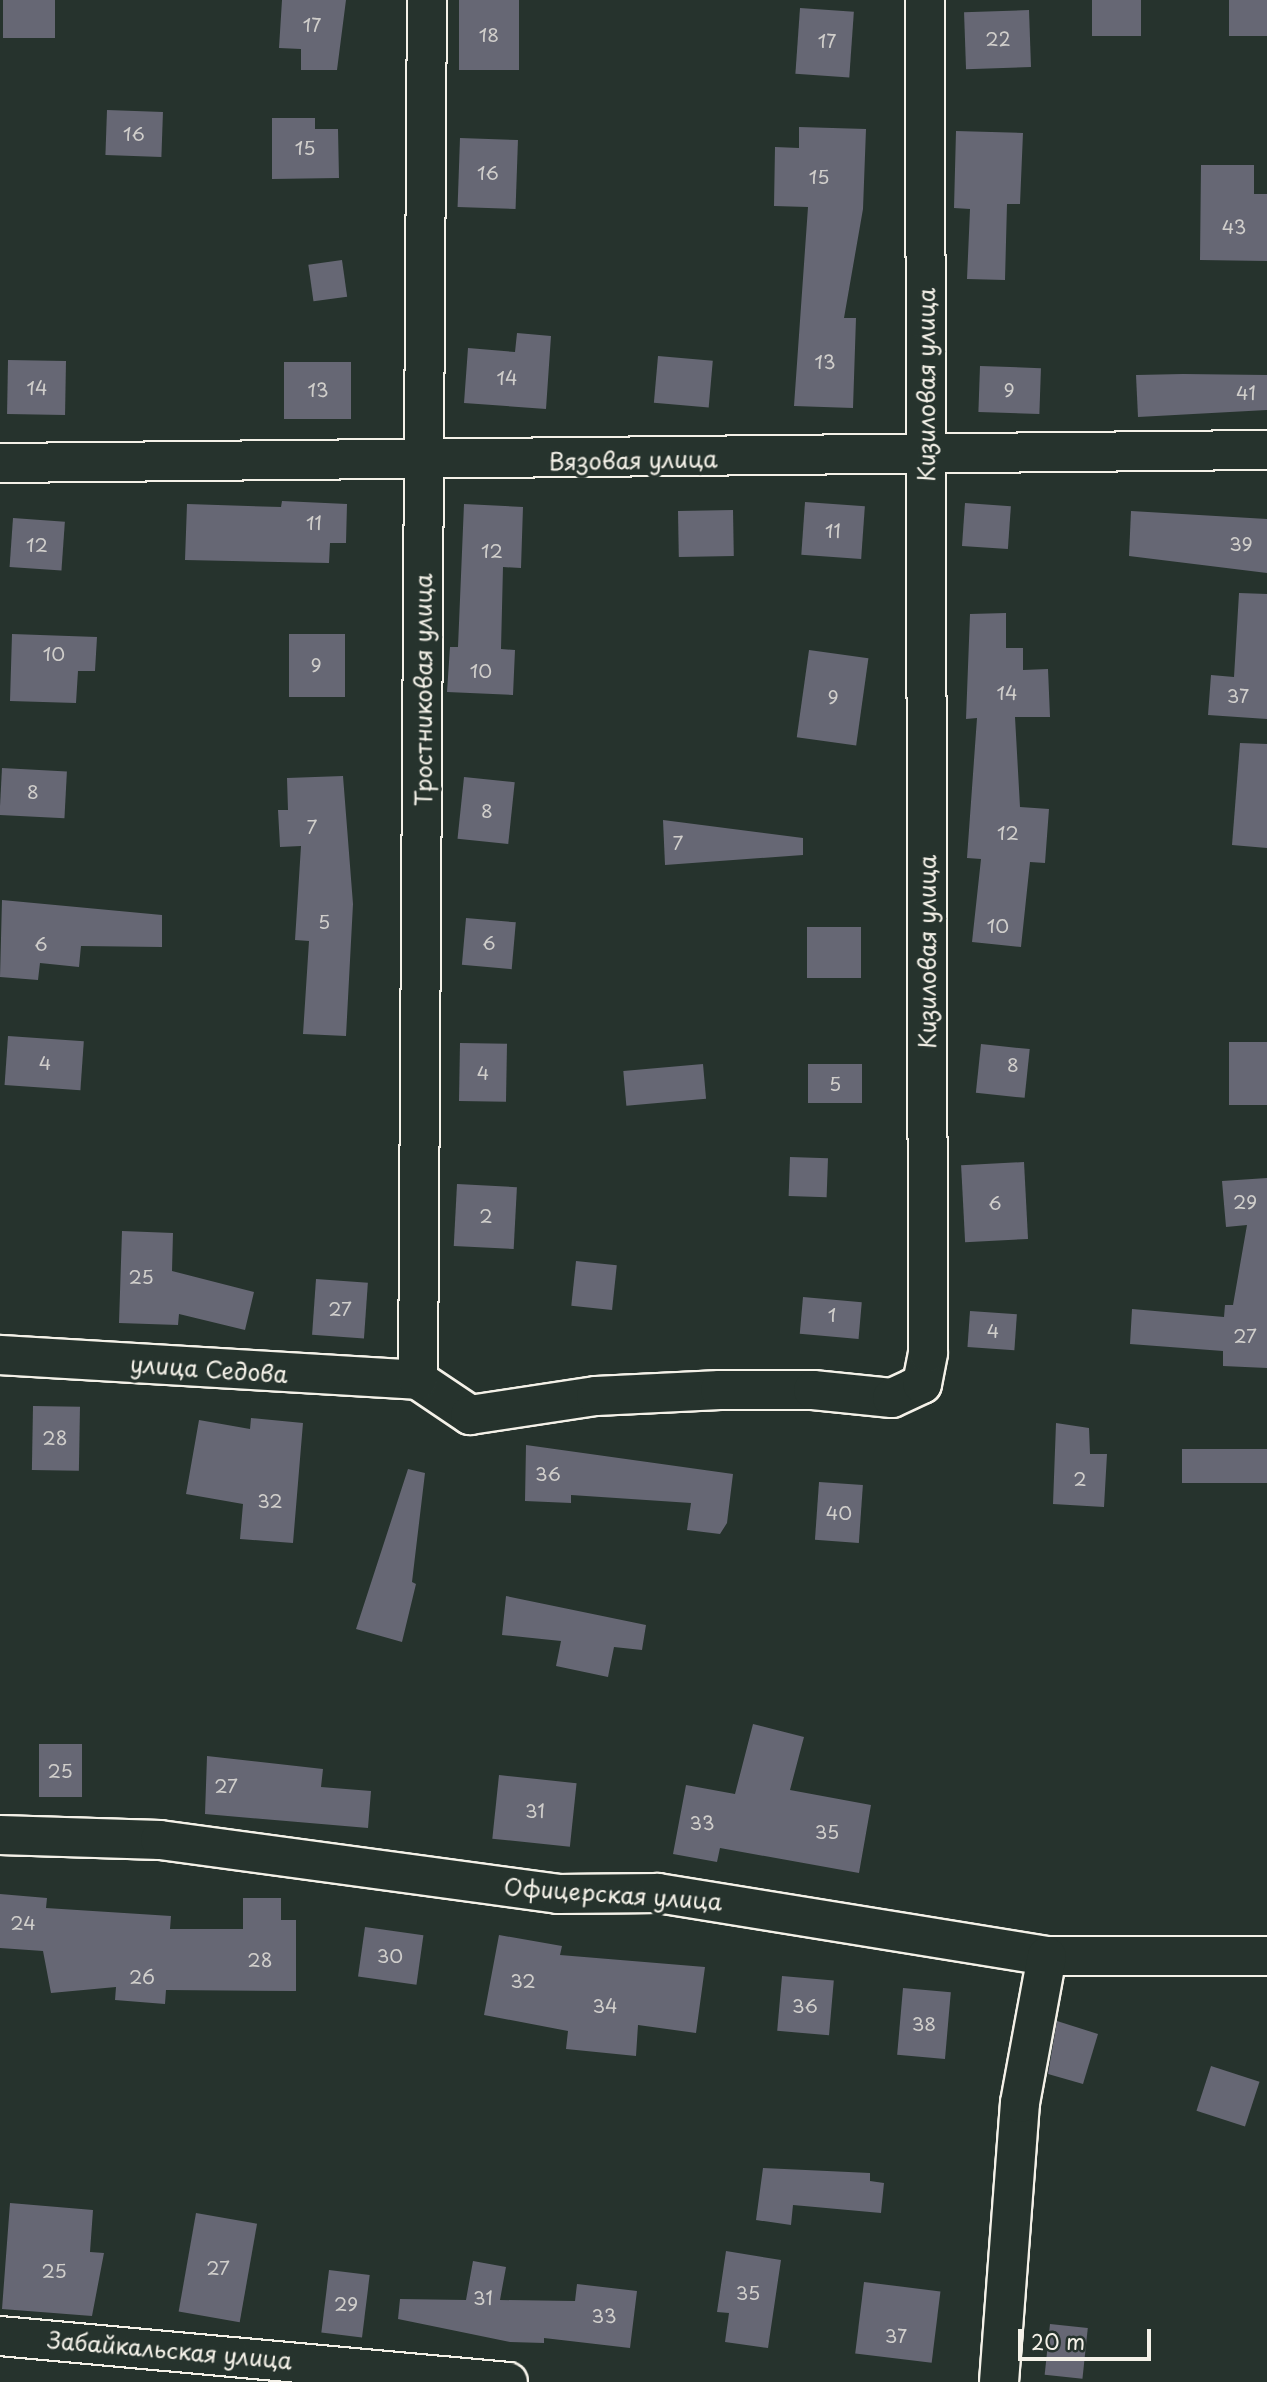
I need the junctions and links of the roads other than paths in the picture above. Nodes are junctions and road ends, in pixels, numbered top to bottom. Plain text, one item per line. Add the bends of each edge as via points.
1 (427, 0) edge
2 (925, 0) edge
3 (1267, 450) edge
4 (927, 457) junction
5 (424, 462) junction
6 (0, 463) edge
7 (0, 1355) edge
8 (418, 1380) junction
9 (0, 1835) edge
10 (1047, 1956) junction
11 (1267, 1956) edge
12 (0, 2336) edge
13 (508, 2382) edge
14 (999, 2382) edge

1 - 5 street, Тростниковая улица
2 - 4 street, Кизиловая улица
3 - 4 street, Вязовая улица
4 - 5 street, Вязовая улица
4 - 8 street, Кизиловая улица via 928,1353 922,1384 892,1398 813,1390 679,1392 596,1396 470,1415
5 - 6 street, Вязовая улица
5 - 8 street, Тростниковая улица
7 - 8 street, улица Седова
9 - 10 street, Офицерская улица via 160,1840 558,1894 658,1893
10 - 11 street, Офицерская улица
10 - 14 street via 1020,2104
12 - 13 street, Забайкальская улица

